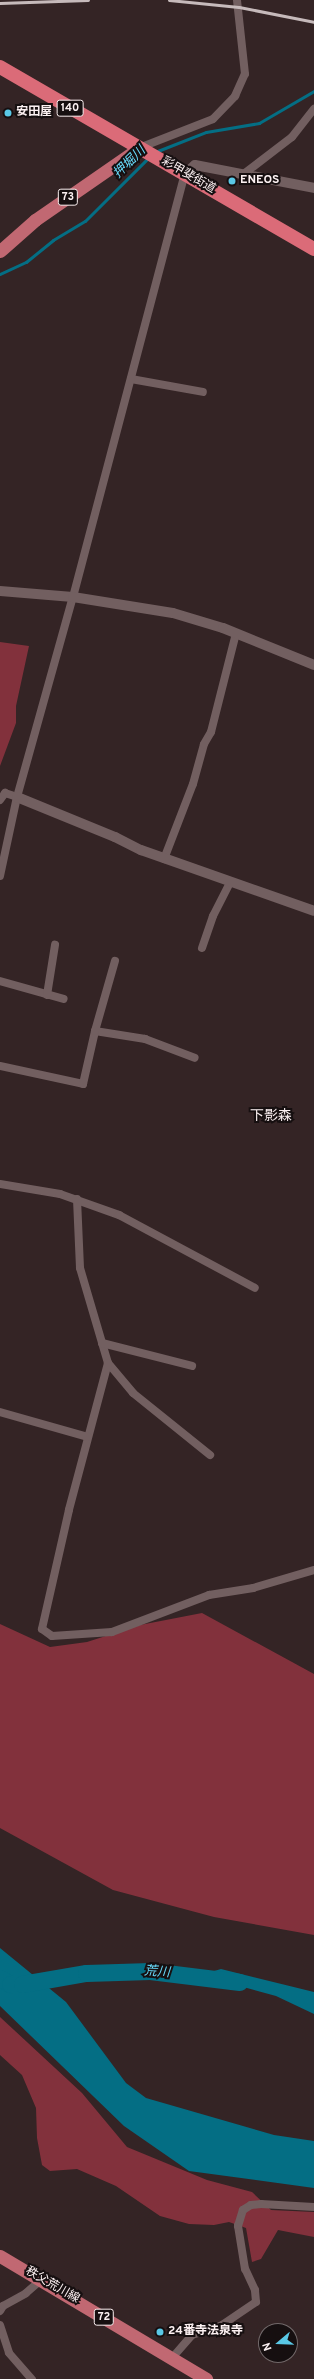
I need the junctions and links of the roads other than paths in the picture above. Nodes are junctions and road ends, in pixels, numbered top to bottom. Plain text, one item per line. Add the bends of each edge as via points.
1 (237, 0) edge
2 (0, 67) edge
3 (314, 109) edge
4 (144, 151) junction
5 (246, 173) junction
6 (185, 174) junction
7 (314, 188) edge
8 (314, 249) edge
9 (0, 251) edge
10 (131, 379) junction
11 (203, 392) dead end
12 (0, 591) edge
13 (73, 597) junction
14 (236, 633) junction
15 (314, 665) edge
16 (16, 797) junction
17 (0, 800) edge
18 (164, 859) junction
19 (0, 876) edge
20 (230, 883) junction
21 (314, 911) edge
22 (55, 945) dead end
23 (202, 948) dead end
24 (115, 961) dead end
25 (0, 981) edge
26 (47, 995) junction
27 (64, 999) dead end
28 (95, 1031) junction
29 (195, 1058) dead end
30 (0, 1066) edge
31 (0, 1184) edge
32 (77, 1199) junction
33 (255, 1288) dead end
34 (102, 1343) junction
35 (108, 1363) junction
36 (192, 1366) dead end
37 (0, 1412) edge
38 (88, 1436) junction
39 (210, 1455) dead end
40 (314, 1570) edge
41 (314, 2206) edge
42 (0, 2256) edge
43 (42, 2280) junction
44 (0, 2311) edge
45 (0, 2325) edge
46 (172, 2358) junction
47 (32, 2379) edge
48 (206, 2379) edge

1 - 4 street via 245,74 235,96 213,119
2 - 4 highway, 彩甲斐街道 / 140
3 - 5 street via 292,138
4 - 6 highway, 彩甲斐街道 / 140
4 - 9 main road, 73 via 42,216
5 - 6 street via 195,165
5 - 7 street
6 - 8 highway, 彩甲斐街道 / 140
6 - 10 street
10 - 11 street
10 - 13 street
12 - 13 street
13 - 14 street via 173,613
13 - 16 street
14 - 15 street
14 - 18 street via 210,732
16 - 17 street via 5,793
16 - 18 street
16 - 19 street
18 - 20 street
20 - 21 street
20 - 23 street via 213,916
22 - 26 street
24 - 28 street
25 - 26 street
26 - 27 street
28 - 29 street via 146,1039
28 - 30 street via 83,1084
31 - 32 street
32 - 33 street via 119,1215
32 - 34 street via 80,1268
34 - 35 street
34 - 36 street
35 - 38 street
35 - 39 street via 133,1393
37 - 38 street
38 - 40 street via 42,1628 52,1636 112,1632 209,1595 253,1588
41 - 46 street via 261,2204 251,2205 243,2210 238,2226 245,2269 255,2290 256,2302 222,2325 192,2335
42 - 43 main road, 秩父荒川線 / 72
43 - 44 street via 3,2306
43 - 46 main road, 秩父荒川線 / 72
45 - 47 street via 9,2353
46 - 48 main road, 秩父荒川線 / 72

